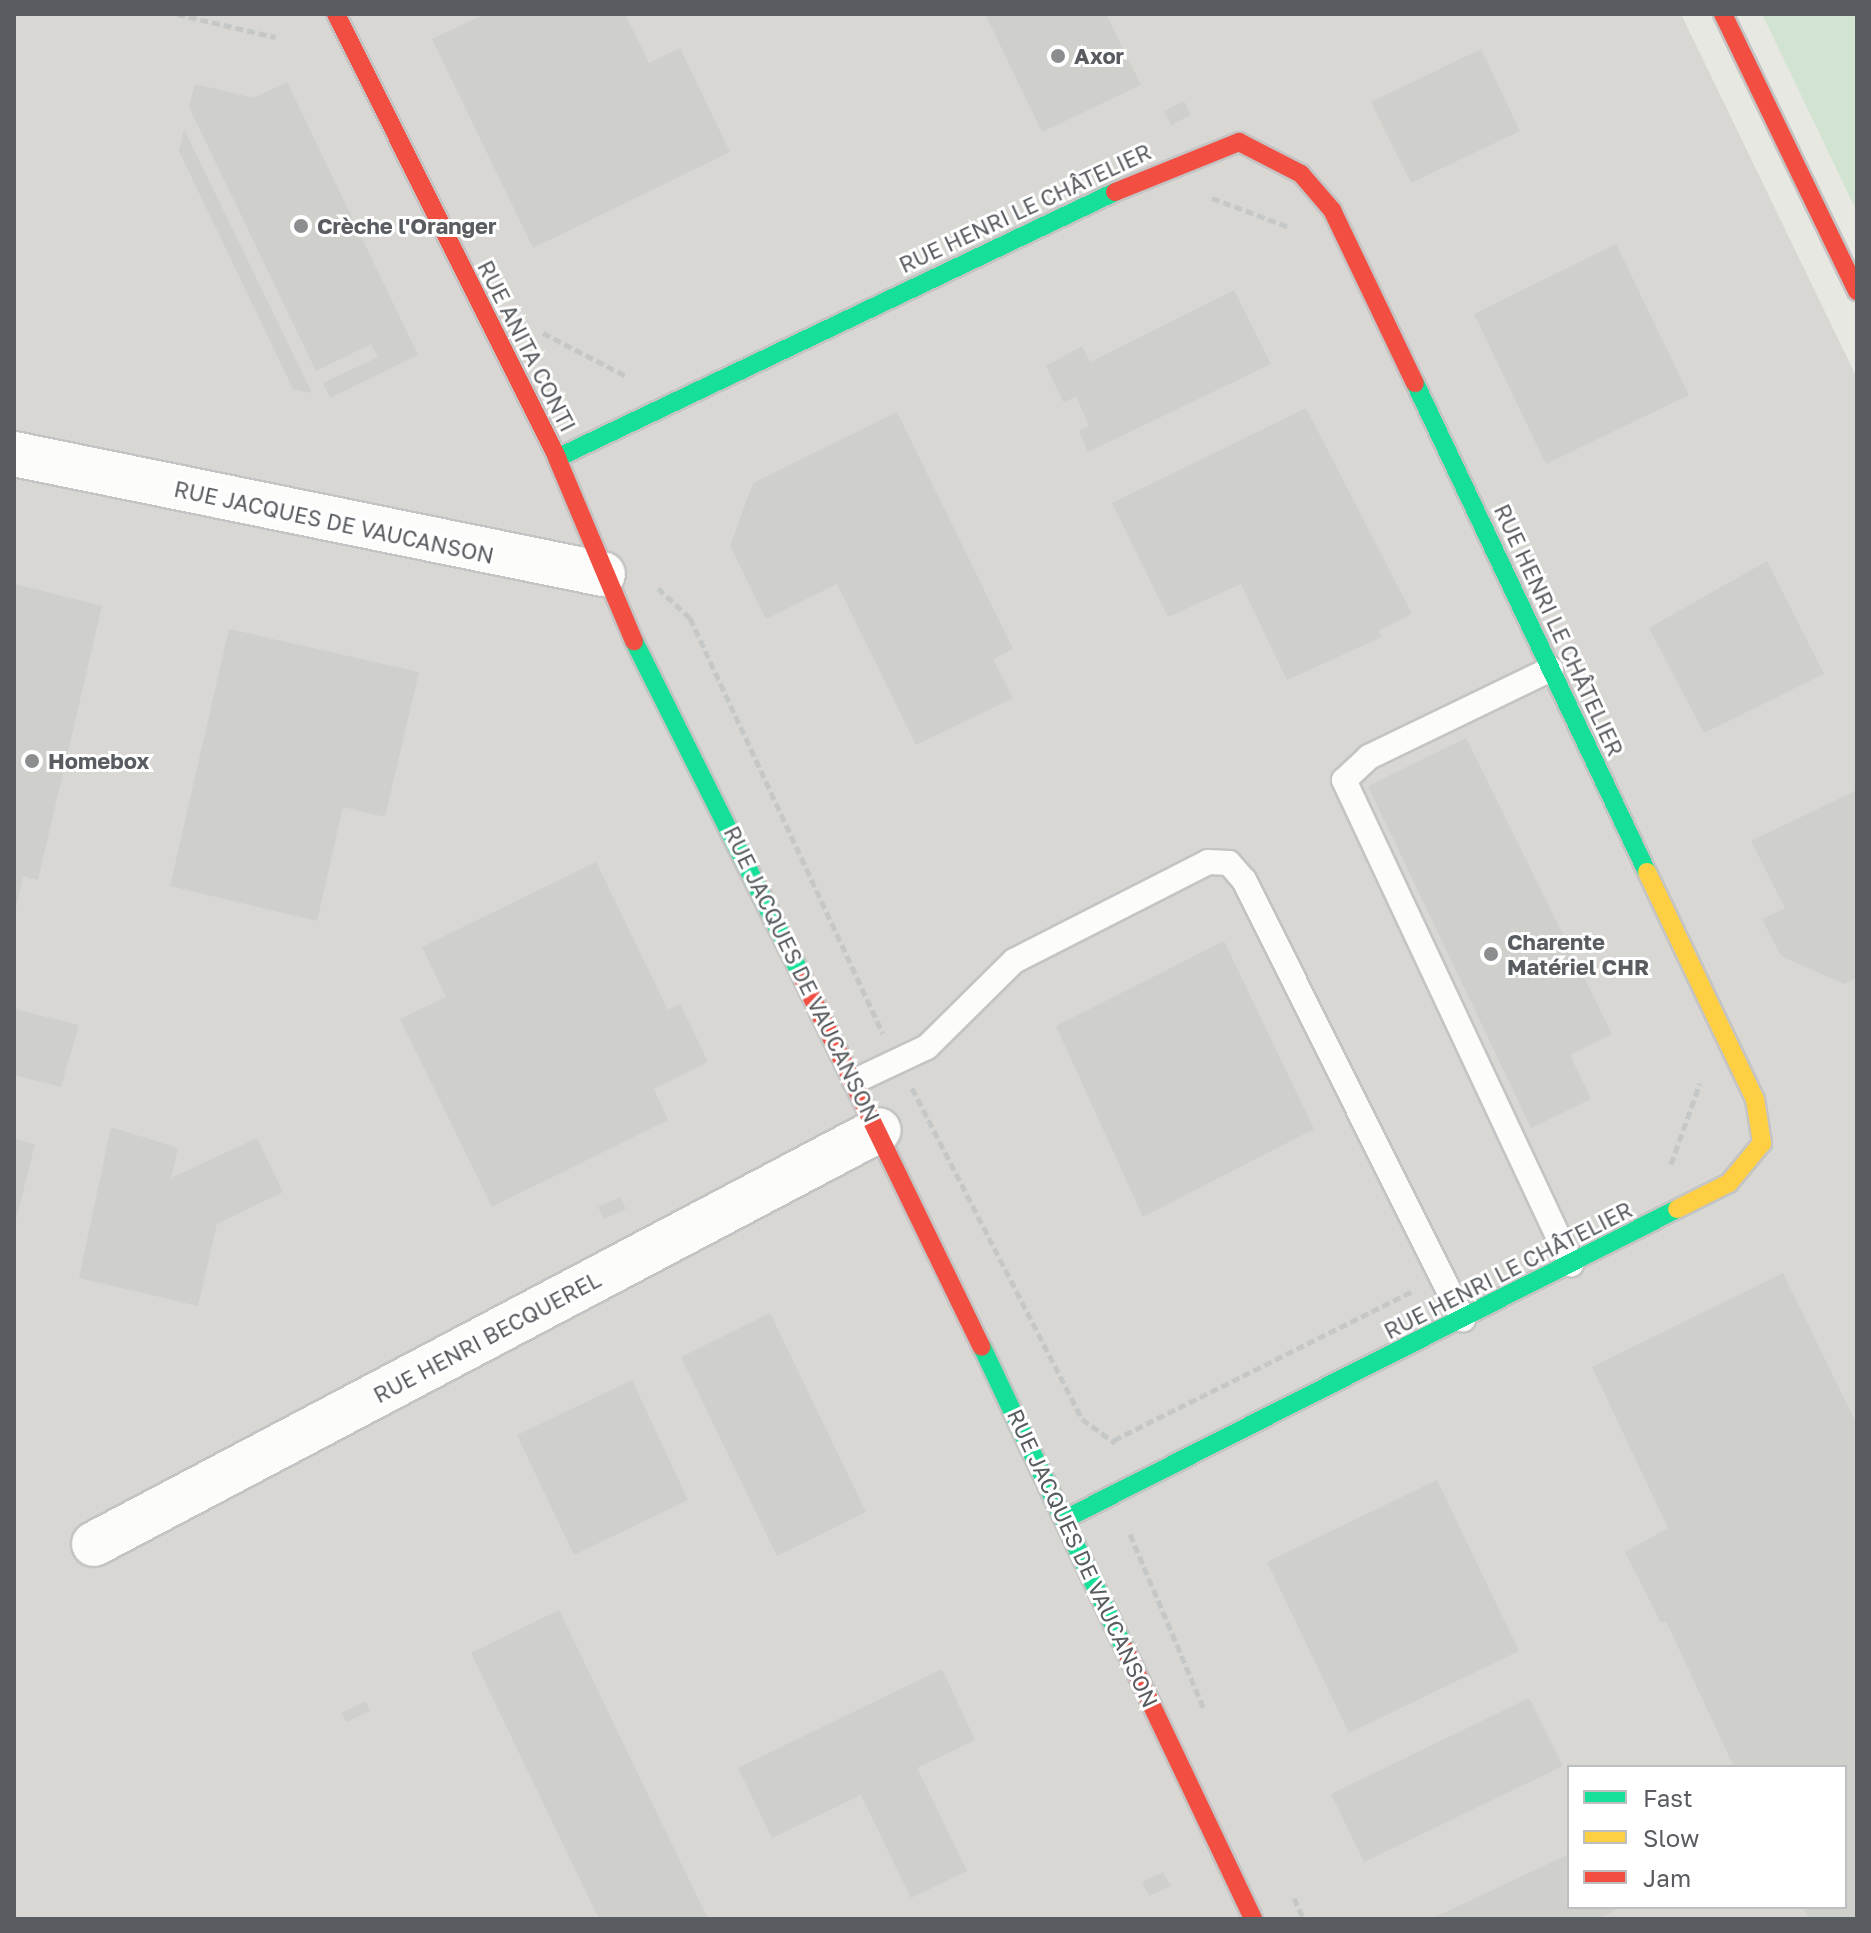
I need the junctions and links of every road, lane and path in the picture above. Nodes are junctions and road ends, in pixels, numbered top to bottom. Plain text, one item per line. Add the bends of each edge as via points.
1 (177, 14) edge
2 (336, 14) edge
3 (1723, 14) edge
4 (275, 37) dead end
5 (1158, 171) junction
6 (1300, 231) dead end
7 (1857, 291) edge
8 (542, 333) dead end
9 (634, 379) dead end
10 (14, 454) edge
11 (557, 458) junction
12 (603, 574) junction
13 (1551, 669) junction
14 (897, 1059) junction
15 (1706, 1068) dead end
16 (855, 1081) junction
17 (879, 1130) junction
18 (1657, 1172) dead end
19 (1571, 1264) junction
20 (1441, 1277) junction
21 (1463, 1320) junction
22 (1114, 1440) junction
23 (1133, 1486) junction
24 (1067, 1518) junction
25 (94, 1544) dead end
26 (1209, 1719) dead end
27 (1290, 1890) dead end
28 (1253, 1919) edge
29 (1304, 1919) edge

1 - 4 path
2 - 11 street, RUE ANITA CONTI
3 - 7 street
5 - 6 path via 1174,200 1199,193
5 - 11 street, RUE HENRI LE CHÂTELIER
5 - 13 street, RUE HENRI LE CHÂTELIER via 1239,142 1301,174 1332,210
8 - 9 path
10 - 12 street, RUE JACQUES DE VAUCANSON
11 - 12 street, RUE ANITA CONTI
12 - 14 path via 660,589 690,618
12 - 16 street, RUE JACQUES DE VAUCANSON
13 - 19 street, RUE HENRI LE CHÂTELIER via 1755,1099 1762,1143 1729,1183
13 - 19 lane via 1369,757 1344,780
14 - 16 lane
14 - 20 lane via 956,1024 1014,961 1208,862 1229,863 1244,880
14 - 22 path via 1082,1419
15 - 18 path via 1670,1165
16 - 17 street, RUE JACQUES DE VAUCANSON
17 - 24 street, RUE JACQUES DE VAUCANSON
17 - 25 street, RUE HENRI BECQUEREL
19 - 21 street, RUE HENRI LE CHÂTELIER
20 - 21 lane
20 - 22 path
21 - 23 street, RUE HENRI LE CHÂTELIER
22 - 23 path
23 - 24 street, RUE HENRI LE CHÂTELIER
23 - 26 path via 1130,1534
24 - 28 street, RUE JACQUES DE VAUCANSON
27 - 29 path

